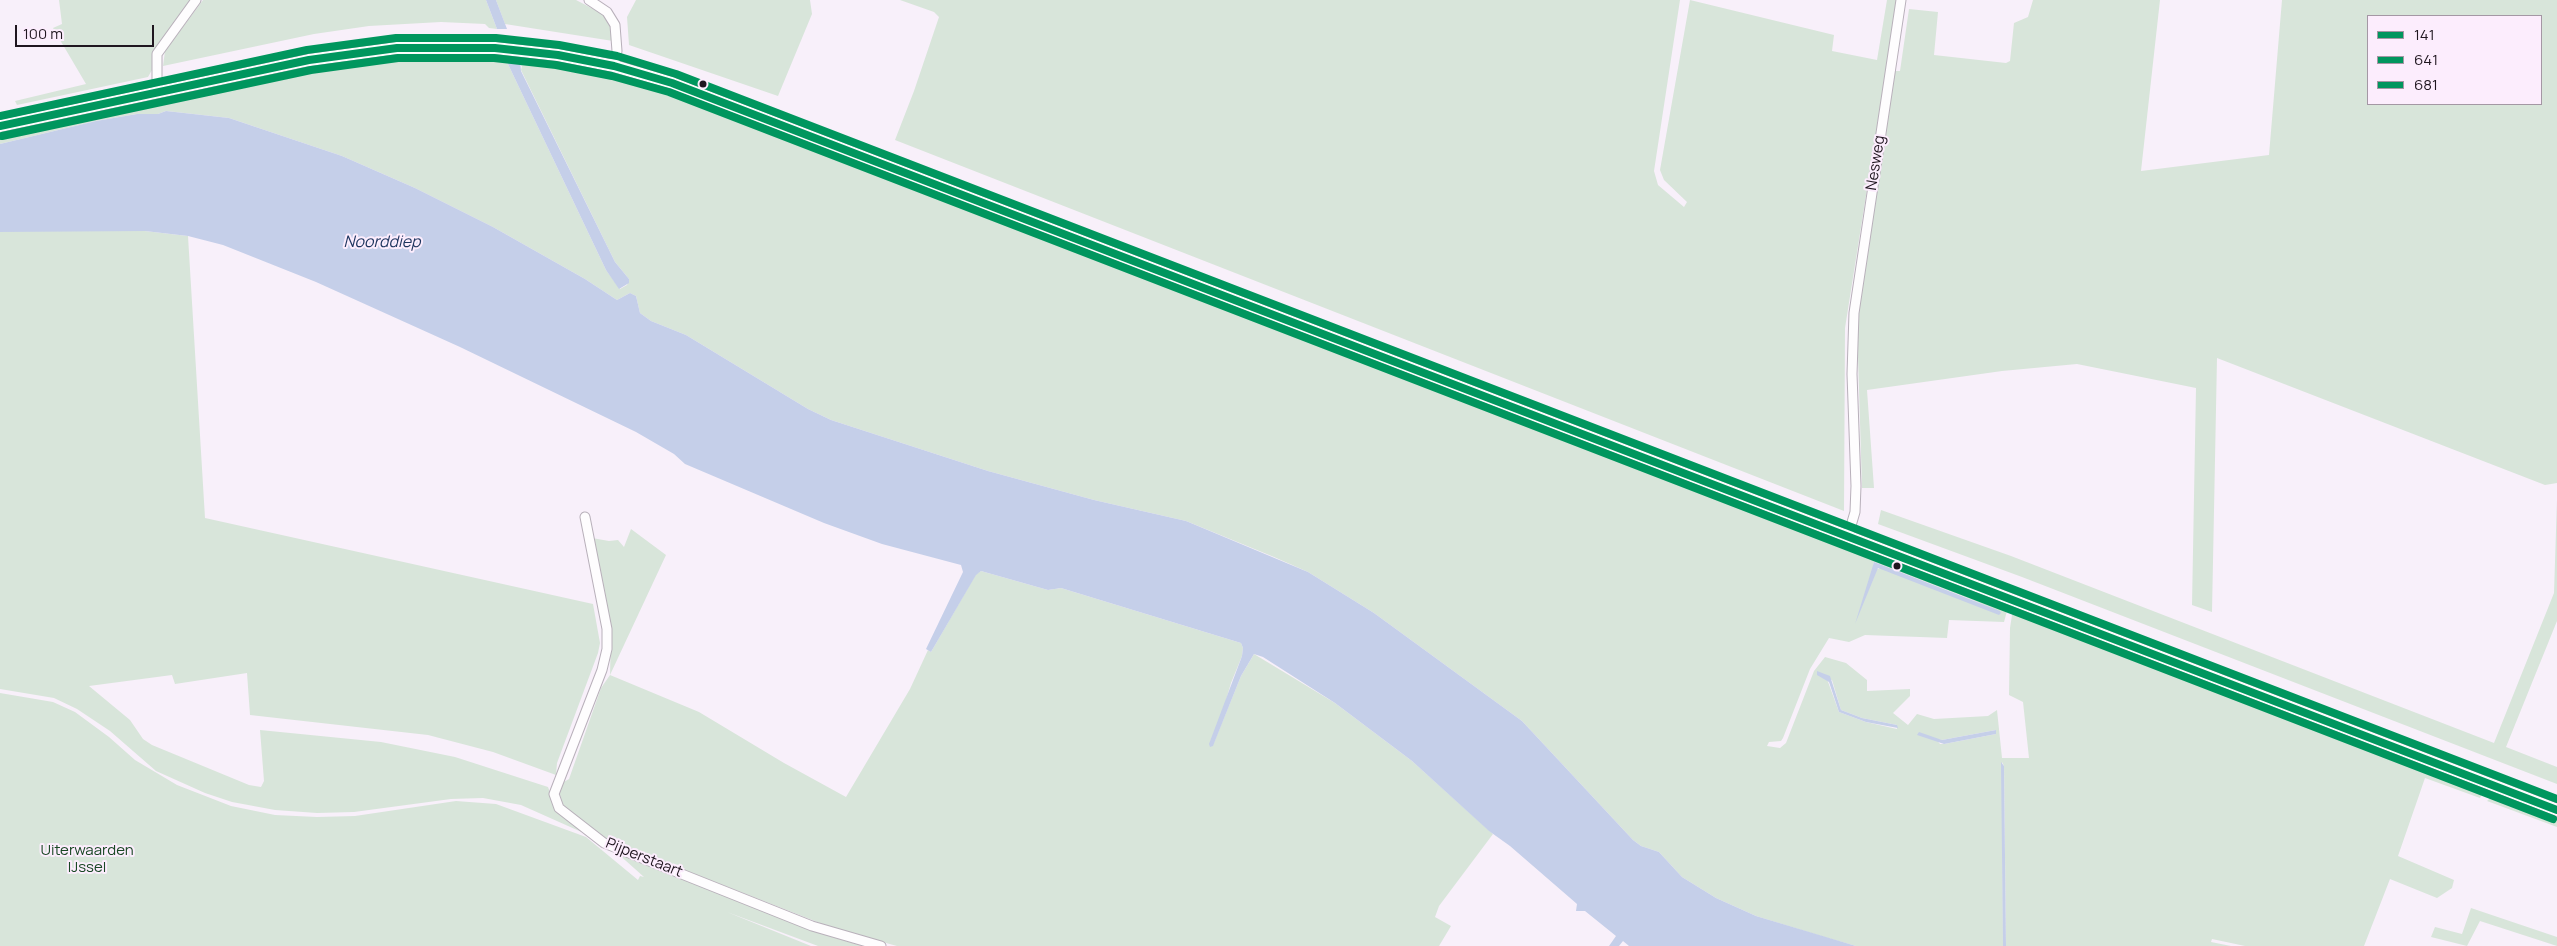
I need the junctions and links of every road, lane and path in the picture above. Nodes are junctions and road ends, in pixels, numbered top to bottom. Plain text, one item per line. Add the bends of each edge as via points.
1 (196, 0) edge
2 (589, 0) edge
3 (1901, 0) edge
4 (614, 66) junction
5 (156, 92) junction
6 (0, 126) edge
7 (584, 517) dead end
8 (1848, 536) junction
9 (2557, 810) edge
10 (881, 946) edge

1 - 5 street via 157,54
2 - 4 street via 608,12 615,24 617,51
3 - 8 street, Nesweg via 1854,313 1852,374 1856,486 1855,512
4 - 5 main road via 558,55 495,48 397,48 309,60
4 - 8 main road via 672,83
5 - 6 main road
7 - 10 street, Pijperstaart via 608,629 608,649 554,794 559,808 604,843 812,926
8 - 9 main road

